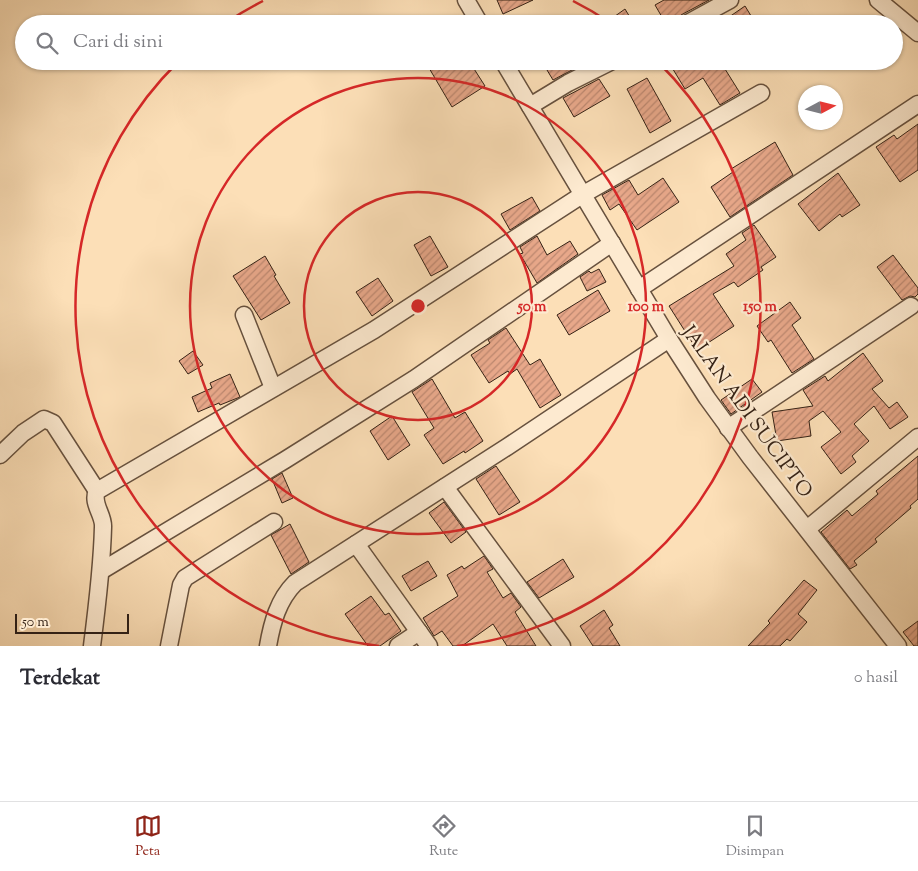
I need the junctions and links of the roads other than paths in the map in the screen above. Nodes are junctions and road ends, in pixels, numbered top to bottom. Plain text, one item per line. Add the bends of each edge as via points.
1 (466, 0) edge
2 (730, 0) edge
3 (878, 0) edge
4 (475, 15) edge
5 (702, 15) edge
6 (896, 15) edge
7 (903, 21) edge
8 (918, 33) edge
9 (508, 70) edge
10 (594, 70) edge
11 (761, 93) dead end
12 (918, 104) edge
13 (530, 106) junction
14 (582, 195) junction
15 (612, 243) junction
16 (638, 289) junction
17 (911, 306) dead end
18 (244, 315) dead end
19 (668, 339) junction
20 (273, 388) junction
21 (728, 428) junction
22 (918, 437) edge
23 (0, 455) edge
24 (445, 487) junction
25 (97, 491) junction
26 (274, 522) dead end
27 (807, 529) junction
28 (356, 544) junction
29 (101, 571) junction
30 (418, 632) junction
31 (92, 646) edge
32 (170, 646) edge
33 (268, 646) edge
34 (398, 646) edge
35 (429, 646) edge
36 (562, 646) edge
37 (898, 646) edge

1 - 4 street
2 - 5 street
3 - 6 street
7 - 8 street
9 - 13 street, JALAN ADI SUCIPTO
10 - 13 street
11 - 14 street
12 - 16 street
13 - 14 street, JALAN ADI SUCIPTO
14 - 15 street, JALAN ADI SUCIPTO
14 - 20 street via 374,330
15 - 16 street, JALAN ADI SUCIPTO
15 - 29 street via 414,379
16 - 19 street, JALAN ADI SUCIPTO
17 - 21 street
18 - 20 street
19 - 21 street, JALAN ADI SUCIPTO
19 - 24 street
20 - 25 street
21 - 27 street, JALAN ADI SUCIPTO
22 - 27 street
23 - 25 street via 23,433 49,420
24 - 28 street
24 - 36 street
25 - 29 street via 95,498 104,525
26 - 32 street via 185,578
27 - 37 street, JALAN ADI SUCIPTO
28 - 30 street
28 - 33 street via 294,583 284,593
29 - 31 street
30 - 34 street
30 - 35 street

